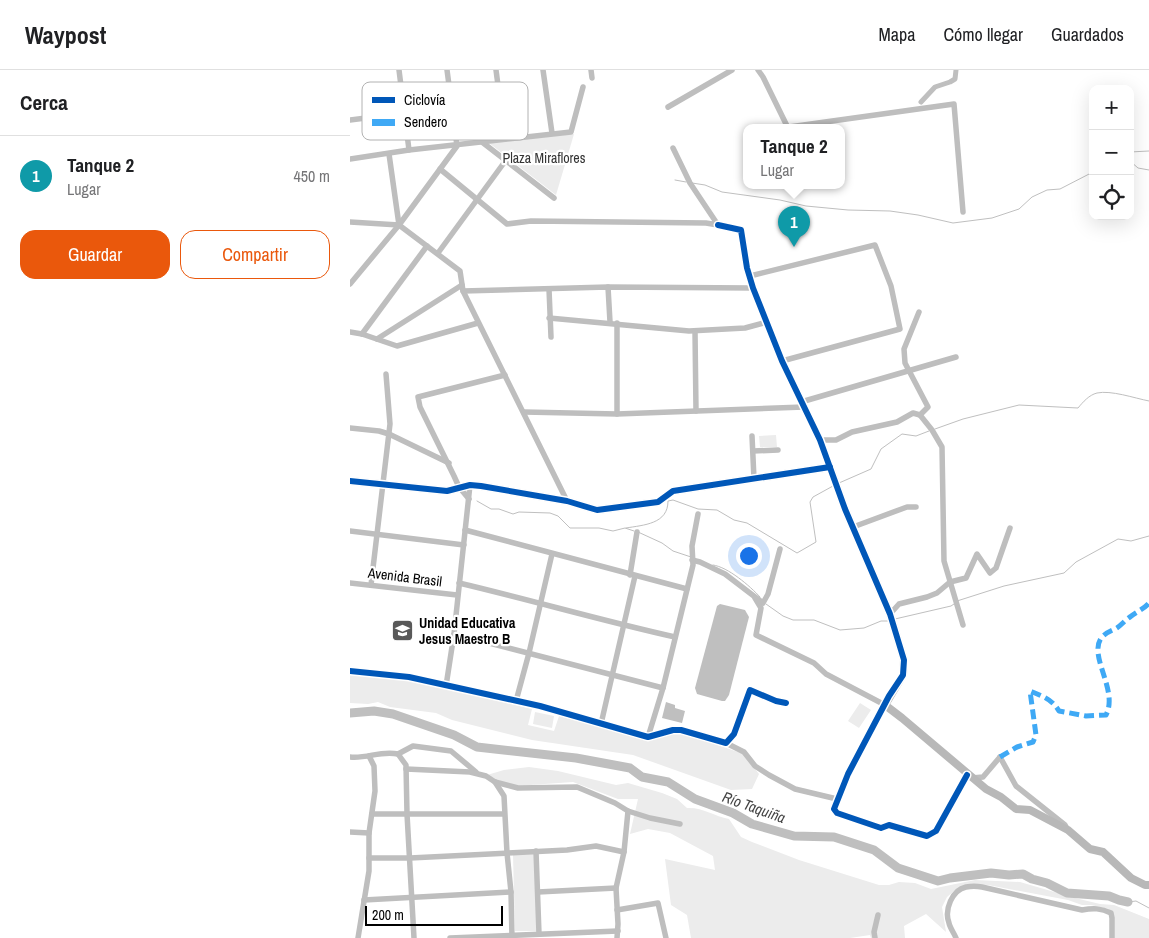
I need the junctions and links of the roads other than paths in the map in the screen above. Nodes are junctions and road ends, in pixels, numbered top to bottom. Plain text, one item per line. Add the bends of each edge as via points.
1 (542, 70) edge
2 (591, 70) edge
3 (732, 70) edge
4 (758, 70) edge
5 (592, 78) dead end
6 (583, 87) dead end
7 (668, 107) dead end
8 (786, 124) edge
9 (816, 124) edge
10 (552, 133) junction
11 (528, 136) edge
12 (408, 140) edge
13 (456, 140) edge
14 (497, 140) edge
15 (482, 142) junction
16 (457, 146) junction
17 (673, 148) dead end
18 (409, 150) junction
19 (389, 154) junction
20 (350, 159) edge
21 (506, 160) junction
22 (440, 169) junction
23 (554, 198) dead end
24 (477, 200) junction
25 (963, 212) dead end
26 (350, 222) edge
27 (399, 225) junction
28 (718, 225) junction
29 (427, 246) junction
30 (438, 253) junction
31 (750, 276) junction
32 (350, 284) edge
33 (462, 288) junction
34 (608, 288) junction
35 (753, 288) junction
36 (549, 289) junction
37 (919, 312) dead end
38 (549, 318) junction
39 (767, 322) junction
40 (478, 323) junction
41 (614, 323) junction
42 (695, 331) junction
43 (350, 332) edge
44 (362, 334) junction
45 (551, 337) dead end
46 (377, 339) junction
47 (956, 357) dead end
48 (782, 361) junction
49 (910, 371) junction
50 (386, 374) dead end
51 (505, 375) junction
52 (802, 405) junction
53 (696, 411) junction
54 (524, 412) junction
55 (617, 414) junction
56 (920, 415) junction
57 (350, 428) edge
58 (389, 434) junction
59 (752, 436) dead end
60 (820, 440) junction
61 (778, 450) dead end
62 (753, 451) junction
63 (448, 464) junction
64 (830, 466) junction
65 (754, 479) junction
66 (350, 480) edge
67 (384, 485) junction
68 (470, 485) junction
69 (459, 487) junction
70 (469, 499) junction
71 (567, 501) junction
72 (916, 507) dead end
73 (698, 514) dead end
74 (853, 527) junction
75 (1010, 528) dead end
76 (350, 530) edge
77 (465, 530) junction
78 (637, 532) dead end
79 (377, 534) junction
80 (464, 545) junction
81 (780, 549) dead end
82 (552, 554) junction
83 (692, 560) junction
84 (632, 575) junction
85 (950, 582) junction
86 (350, 583) edge
87 (459, 583) junction
88 (371, 585) junction
89 (687, 589) junction
90 (457, 595) junction
91 (755, 598) junction
92 (541, 603) junction
93 (890, 614) junction
94 (963, 625) dead end
95 (624, 626) junction
96 (454, 634) junction
97 (676, 637) junction
98 (529, 653) junction
99 (350, 670) edge
100 (613, 674) junction
101 (446, 686) junction
102 (663, 688) junction
103 (516, 701) junction
104 (786, 703) dead end
105 (884, 705) junction
106 (601, 724) junction
107 (648, 737) junction
108 (726, 743) junction
109 (398, 754) junction
110 (369, 756) junction
111 (350, 757) edge
112 (406, 769) junction
113 (479, 774) junction
114 (970, 776) junction
115 (495, 782) junction
116 (837, 799) junction
117 (628, 811) junction
118 (372, 814) junction
119 (407, 814) junction
120 (504, 814) junction
121 (680, 824) dead end
122 (1068, 830) junction
123 (350, 832) edge
124 (369, 832) junction
125 (536, 851) junction
126 (624, 852) junction
127 (507, 853) junction
128 (369, 858) junction
129 (410, 858) junction
130 (1149, 885) edge
131 (616, 888) junction
132 (511, 892) junction
133 (538, 892) junction
134 (412, 898) junction
135 (364, 900) junction
136 (617, 910) junction
137 (878, 915) dead end
138 (618, 931) junction
139 (540, 934) junction
140 (511, 936) edge
141 (358, 938) edge
142 (414, 938) edge
143 (450, 938) edge
144 (617, 938) edge
145 (666, 938) edge
146 (875, 938) edge
147 (956, 938) edge
148 (1112, 938) edge

1 - 10 street
2 - 5 street
3 - 7 street
4 - 8 street
6 - 10 street via 571,132
9 - 25 street via 954,104
10 - 11 street
12 - 18 street
13 - 16 street
14 - 15 street
15 - 16 street
15 - 21 street
16 - 18 street
16 - 22 street
17 - 28 street via 690,183
18 - 19 street
19 - 20 street
19 - 27 street
21 - 23 street
21 - 24 street
22 - 24 street
22 - 27 street
24 - 28 street via 507,224 531,220
24 - 30 street
26 - 27 street
27 - 29 street
27 - 32 street
28 - 31 street via 742,230
29 - 30 street
29 - 44 street
30 - 33 street via 460,271
31 - 35 street
31 - 48 street via 875,245 890,286 900,329
33 - 36 street
33 - 40 street
33 - 46 street
34 - 35 street
34 - 36 street
34 - 41 street
35 - 39 street
36 - 38 street
37 - 49 street via 904,349 905,363
38 - 41 street
38 - 45 street
39 - 42 street via 745,328
39 - 48 street
40 - 46 street via 397,346
40 - 51 street
41 - 42 street
41 - 55 street
42 - 53 street
43 - 44 street
44 - 46 street
47 - 49 street
48 - 52 street
49 - 52 street
49 - 56 street via 928,407
50 - 58 street
51 - 54 street
51 - 63 street via 418,397
52 - 53 street
52 - 60 street
53 - 55 street
54 - 55 street
54 - 71 street
56 - 60 street via 913,413 897,422 852,432 836,440
56 - 85 street via 942,447 944,561
57 - 58 street
58 - 63 street
58 - 67 street
59 - 62 street
60 - 64 street
61 - 62 street
62 - 65 street
63 - 69 street
64 - 65 street
64 - 74 street
65 - 71 street via 673,491 658,502 604,510
66 - 67 street
67 - 69 street via 447,491
67 - 79 street
68 - 69 street
68 - 70 street
68 - 71 street
69 - 70 street
70 - 77 street
72 - 74 street via 907,507
73 - 83 street
74 - 93 street
75 - 85 street via 996,568 990,573 977,554 966,578
76 - 79 street
77 - 80 street
77 - 82 street
78 - 84 street
79 - 80 street
79 - 88 street
80 - 87 street
81 - 91 street via 766,600 763,603
82 - 84 street
82 - 92 street
83 - 89 street
83 - 91 street via 725,574
84 - 89 street
84 - 95 street
85 - 93 street via 927,597 899,604
85 - 94 street
86 - 88 street, Avenida Brasil
87 - 90 street
87 - 92 street
88 - 90 street, Avenida Brasil
89 - 97 street
90 - 96 street
91 - 105 street via 761,608 756,635 814,663 826,674
92 - 95 street
92 - 98 street
93 - 105 street via 904,660 903,675
95 - 97 street
95 - 100 street
96 - 98 street
96 - 101 street
97 - 102 street
98 - 100 street
98 - 103 street
99 - 101 street via 409,677
100 - 102 street
100 - 106 street
101 - 103 street
102 - 107 street
103 - 106 street
104 - 108 street via 750,690 734,734
105 - 114 street
105 - 116 street
106 - 107 street
107 - 108 street via 682,730
108 - 116 street via 744,752 755,766 795,789
109 - 110 street via 387,752
109 - 112 street
109 - 113 street via 413,746 450,751
110 - 111 street
110 - 118 street via 375,771
112 - 113 street
112 - 119 street
113 - 115 street
114 - 116 street via 936,830 927,836 889,825 881,828 837,813 834,809
114 - 122 street via 1016,810 1030,810
114 - 122 street via 983,776 1000,757 1016,786
115 - 117 street via 518,788 576,786
115 - 120 street via 504,796
117 - 121 street
117 - 126 street
118 - 119 street
118 - 124 street
119 - 120 street
119 - 129 street
120 - 127 street
122 - 130 street via 1090,849 1103,852 1131,878
123 - 124 street
124 - 128 street
125 - 126 street via 596,846
125 - 127 street
125 - 133 street
126 - 131 street
127 - 129 street
127 - 132 street
128 - 129 street
128 - 135 street
129 - 134 street
131 - 133 street
131 - 136 street
132 - 134 street
132 - 140 street
133 - 139 street
134 - 135 street
134 - 142 street
135 - 141 street
136 - 138 street
136 - 145 street via 658,903
137 - 146 street
138 - 139 street
138 - 144 street
139 - 140 street
140 - 143 street
147 - 148 street via 948,922 948,907 957,891 982,886 1082,910 1095,908 1107,911 1112,918

